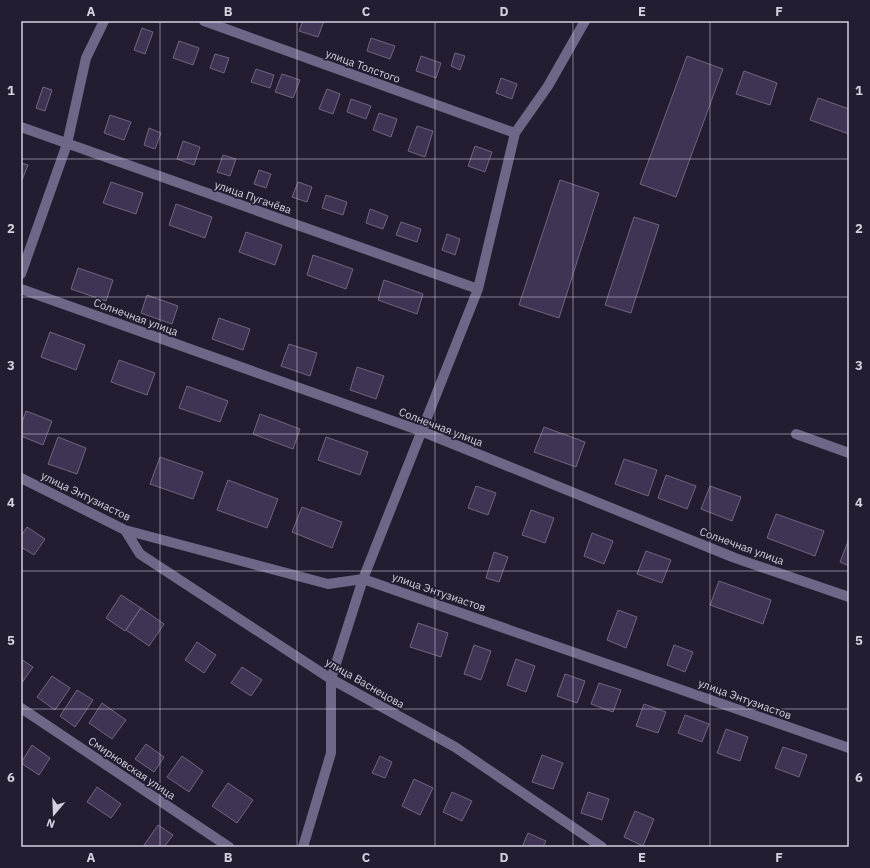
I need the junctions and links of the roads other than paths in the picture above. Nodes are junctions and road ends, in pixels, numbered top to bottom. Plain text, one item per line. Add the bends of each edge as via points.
1 (104, 21) edge
2 (204, 21) edge
3 (585, 21) edge
4 (21, 128) edge
5 (515, 133) junction
6 (67, 144) junction
7 (21, 274) edge
8 (21, 289) edge
9 (478, 289) junction
10 (421, 431) junction
11 (796, 434) dead end
12 (849, 453) edge
13 (21, 478) edge
14 (125, 530) junction
15 (363, 579) junction
16 (849, 597) edge
17 (331, 679) junction
18 (21, 708) edge
19 (849, 748) edge
20 (229, 847) edge
21 (303, 847) edge
22 (602, 847) edge

1 - 6 street via 86,58
2 - 5 street, улица Толстого
3 - 5 street via 548,86
4 - 6 street, улица Пугачёва
5 - 9 street
6 - 7 street
6 - 9 street, улица Пугачёва
8 - 10 street, Солнечная улица
9 - 10 street
10 - 15 street
10 - 16 street, Солнечная улица via 735,558
11 - 12 street
13 - 14 street, улица Энтузиастов
14 - 15 street, улица Энтузиастов via 328,584
14 - 17 street, улица Васнецова via 140,554
15 - 17 street
15 - 19 street, улица Энтузиастов
17 - 21 street via 331,753
17 - 22 street, улица Васнецова via 455,747
18 - 20 street, Смирновская улица

